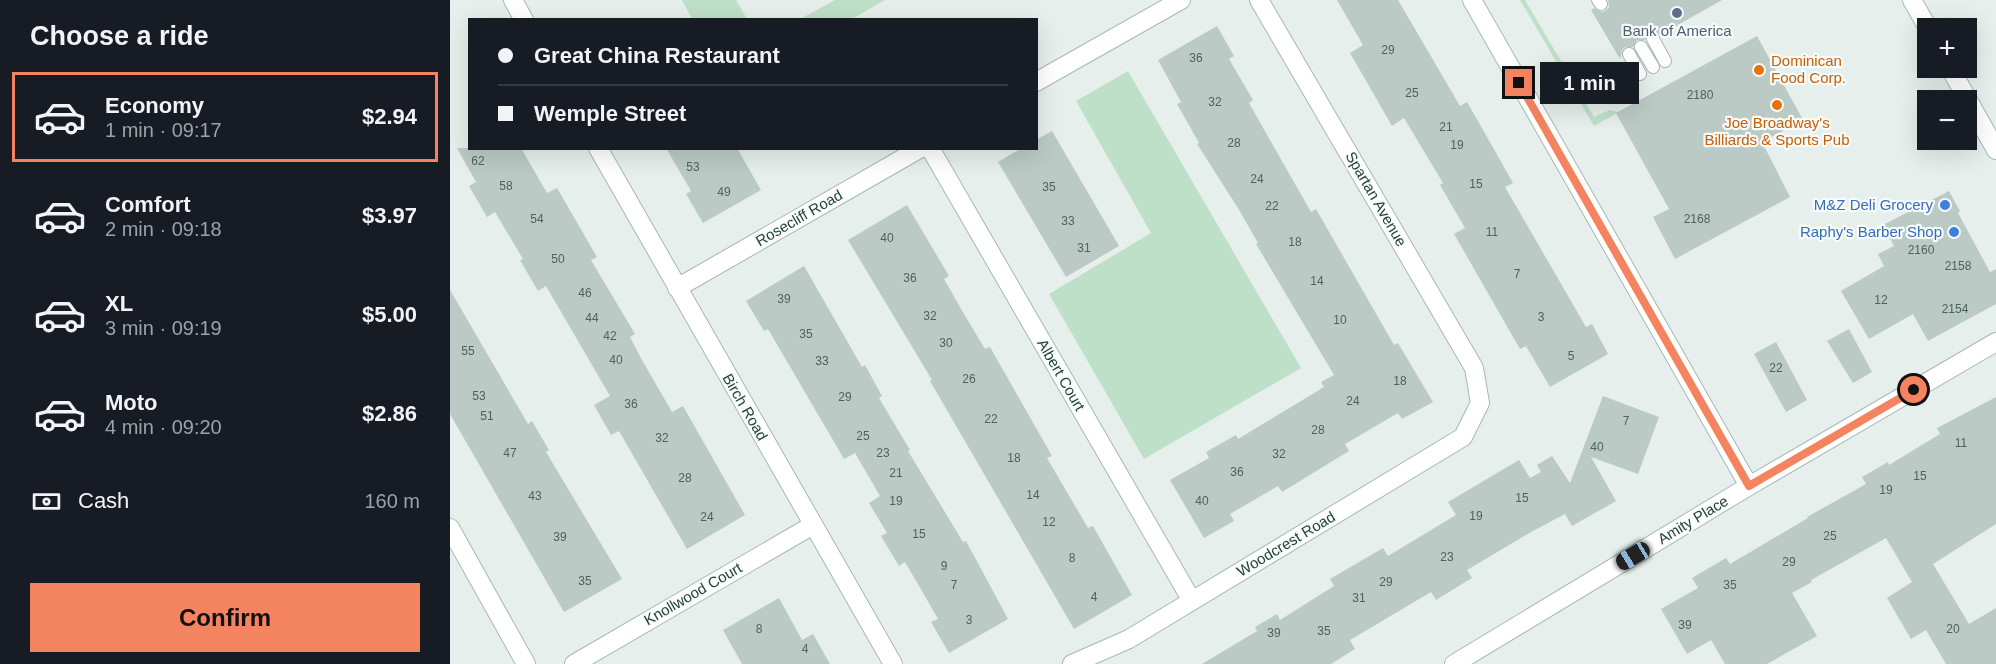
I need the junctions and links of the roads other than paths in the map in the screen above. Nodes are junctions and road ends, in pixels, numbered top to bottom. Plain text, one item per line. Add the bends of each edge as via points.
1 (513, 0) edge
2 (1181, 0) edge
3 (1259, 0) edge
4 (1472, 0) edge
5 (1912, 0) edge
6 (523, 18) edge
7 (1922, 18) edge
8 (1653, 39) dead end
9 (1641, 47) dead end
10 (1629, 54) dead end
11 (1665, 60) dead end
12 (1653, 67) dead end
13 (1640, 74) dead end
14 (1956, 78) edge
15 (1038, 81) edge
16 (599, 150) edge
17 (918, 150) edge
18 (931, 150) edge
19 (1996, 150) edge
20 (677, 288) junction
21 (1996, 342) edge
22 (1480, 403) joint
23 (1749, 486) junction
24 (813, 525) junction
25 (450, 528) edge
26 (1192, 601) junction
27 (1457, 663) edge
28 (526, 664) edge
29 (574, 664) edge
30 (893, 664) edge
31 (1072, 664) edge

1 - 6 street
2 - 15 street
3 - 22 street, Spartan Avenue via 1474,368
4 - 23 street
5 - 7 street
8 - 11 lane
9 - 12 lane
10 - 13 lane
14 - 19 street
16 - 20 street, Birch Road
17 - 20 street, Rosecliff Road
18 - 26 street, Albert Court
20 - 24 street, Birch Road
21 - 23 street, Amity Place
22 - 26 street, Woodcrest Road via 1463,436
23 - 27 street, Amity Place
24 - 29 street, Knollwood Court
24 - 30 street, Birch Road
25 - 28 street
26 - 31 street, Woodcrest Road via 1129,639

